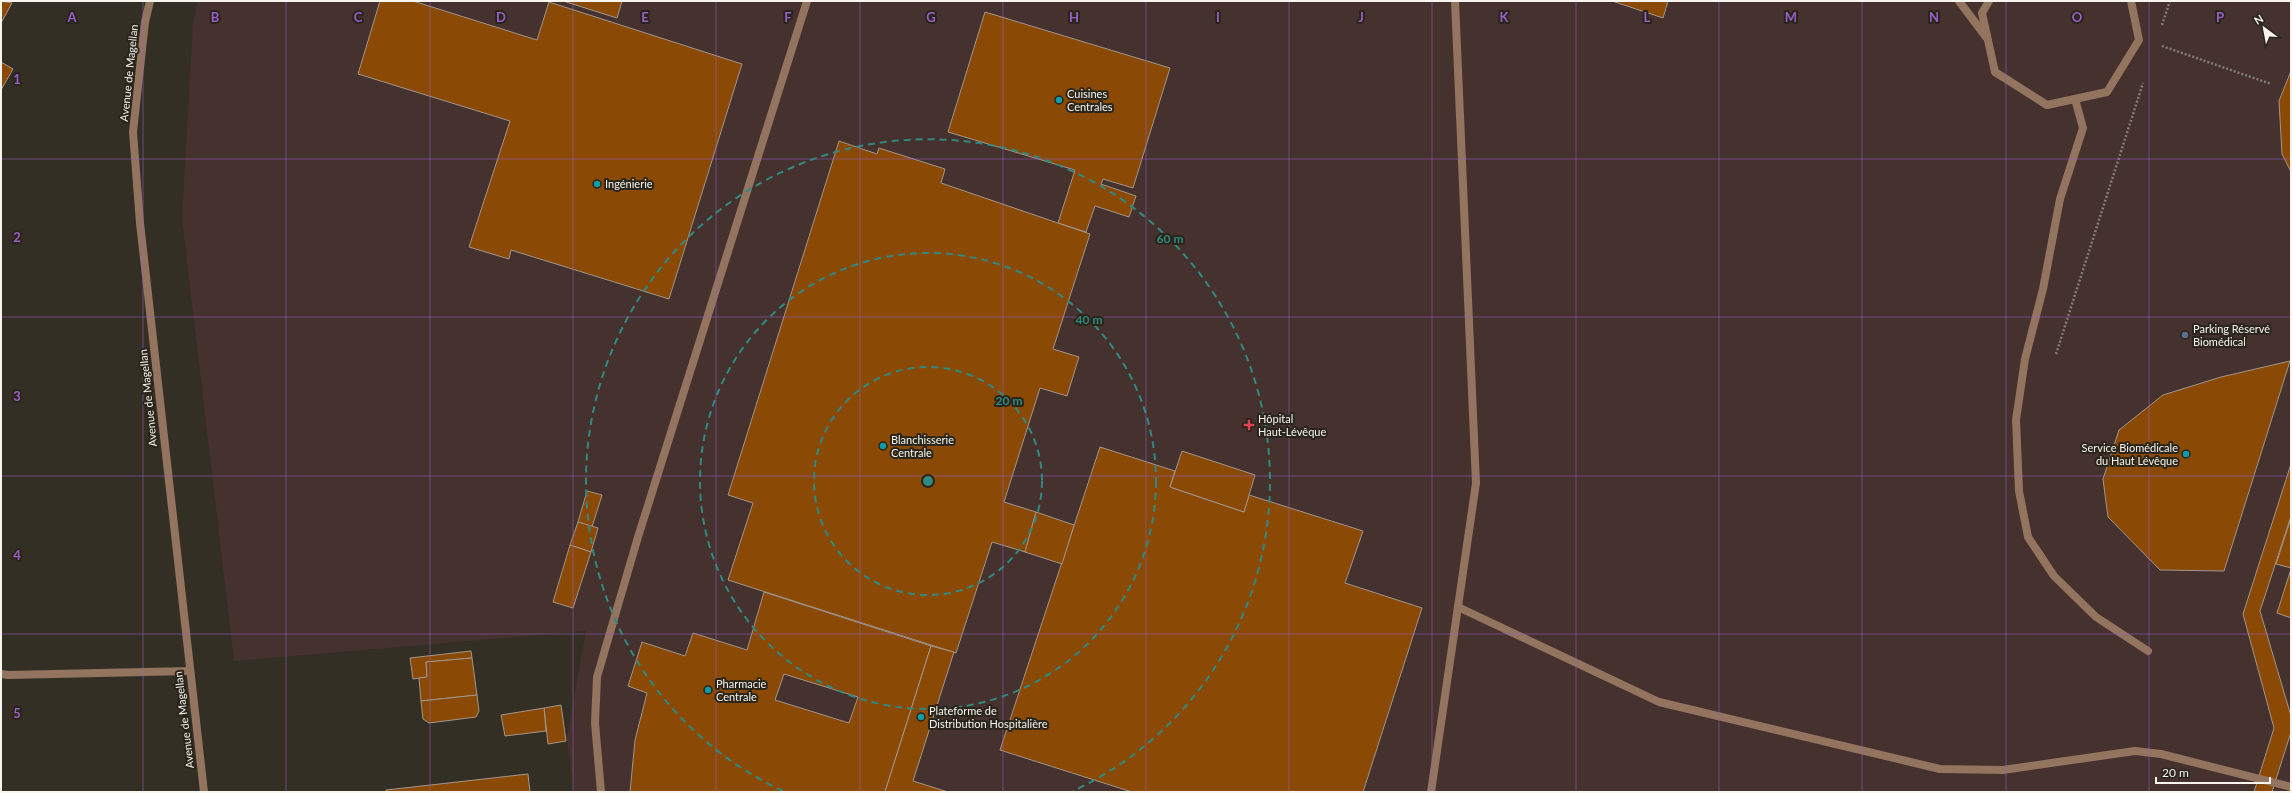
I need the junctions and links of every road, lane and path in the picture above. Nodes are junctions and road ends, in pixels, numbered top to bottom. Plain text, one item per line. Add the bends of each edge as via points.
1 (150, 1) edge
2 (807, 1) edge
3 (1455, 1) edge
4 (1959, 1) edge
5 (1989, 1) edge
6 (2131, 1) edge
7 (2170, 1) edge
8 (2160, 30) dead end
9 (1988, 41) junction
10 (2156, 44) dead end
11 (2144, 82) dead end
12 (2271, 84) dead end
13 (2075, 99) junction
14 (2056, 354) dead end
15 (1458, 607) junction
16 (2148, 651) dead end
17 (190, 671) junction
18 (5, 675) edge
19 (2291, 787) edge
20 (204, 792) edge
21 (601, 792) edge
22 (1431, 792) edge

1 - 17 street, Avenue de Magellan via 145,22 133,132 140,223
2 - 21 street via 638,536 597,677 595,723
3 - 15 street via 1476,483
4 - 9 street
5 - 9 street via 1982,12
6 - 13 street via 2139,40 2106,92
7 - 8 path
9 - 13 street via 1995,72 2046,105
10 - 12 path
11 - 14 path
13 - 16 street via 2083,128 2060,199 2043,289 2025,359 2016,420 2019,491 2028,537 2054,576 2096,617
15 - 19 street via 1659,702 1940,769 2003,770 2135,751 2161,754
15 - 22 street
17 - 18 street
17 - 20 street, Avenue de Magellan

